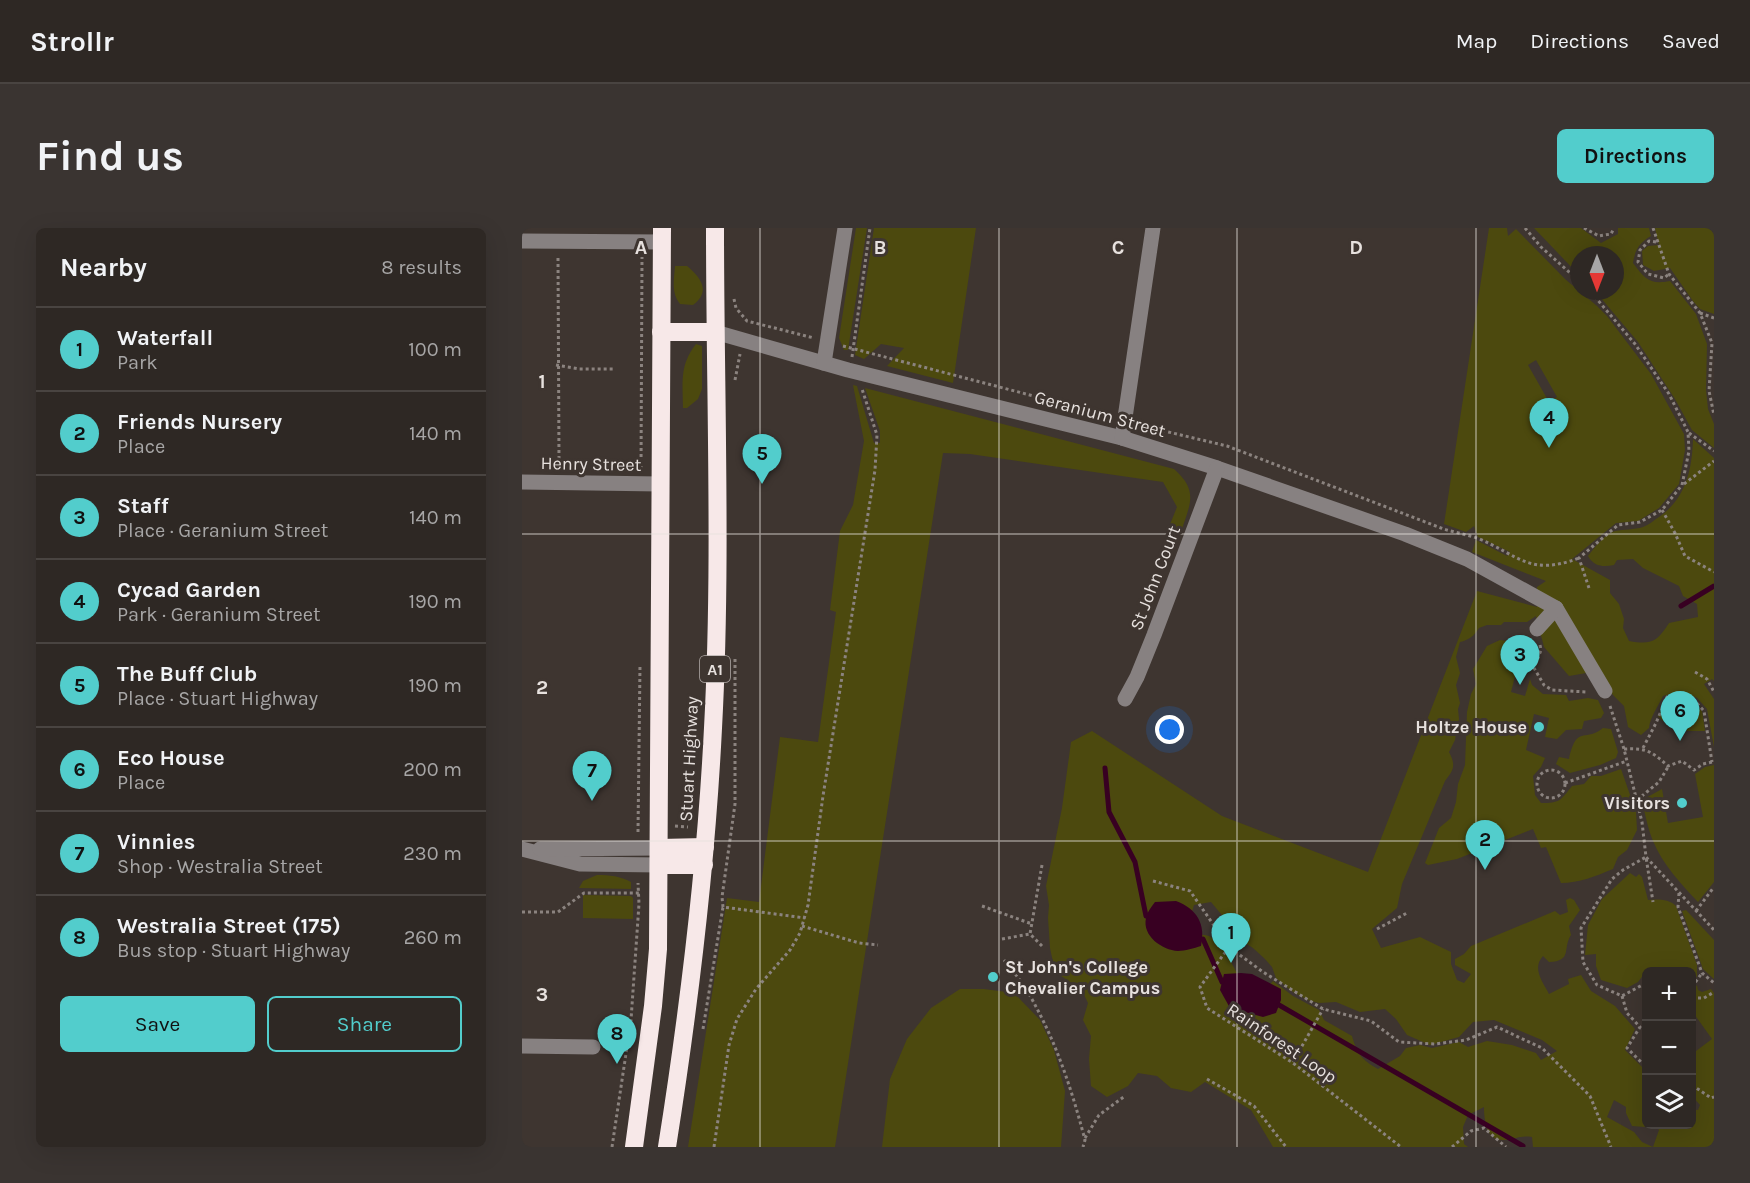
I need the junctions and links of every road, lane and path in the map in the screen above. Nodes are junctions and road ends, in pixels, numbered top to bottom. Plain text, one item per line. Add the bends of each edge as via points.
1 (715, 228) edge
2 (844, 228) edge
3 (870, 228) edge
4 (1153, 228) edge
5 (1525, 228) edge
6 (1584, 228) edge
7 (1614, 228) edge
8 (1653, 228) edge
9 (662, 235) edge
10 (522, 241) edge
11 (1656, 242) junction
12 (558, 258) dead end
13 (642, 271) dead end
14 (1570, 273) edge
15 (1669, 274) junction
16 (734, 299) dead end
17 (1598, 300) edge
18 (1700, 313) junction
19 (1714, 318) edge
20 (661, 332) junction
21 (715, 332) junction
22 (827, 342) junction
23 (852, 348) junction
24 (824, 363) junction
25 (557, 365) junction
26 (615, 369) dead end
27 (857, 372) junction
28 (1714, 415) edge
29 (1688, 432) junction
30 (1122, 438) junction
31 (1714, 451) edge
32 (559, 461) dead end
33 (1714, 461) edge
34 (1217, 468) junction
35 (641, 472) dead end
36 (522, 482) edge
37 (660, 484) junction
38 (1682, 485) junction
39 (1662, 510) junction
40 (1714, 572) edge
41 (1589, 588) dead end
42 (1556, 608) junction
43 (1537, 629) joint
44 (640, 662) dead end
45 (1695, 672) dead end
46 (1605, 691) junction
47 (1714, 692) edge
48 (1125, 699) dead end
49 (1643, 748) junction
50 (1624, 749) junction
51 (1627, 761) junction
52 (1713, 762) edge
53 (1668, 766) junction
54 (1565, 783) junction
55 (1637, 800) junction
56 (673, 826) dead end
57 (688, 827) dead end
58 (639, 830) dead end
59 (722, 831) dead end
60 (522, 849) edge
61 (660, 856) junction
62 (704, 856) junction
63 (1646, 857) junction
64 (1042, 865) dead end
65 (1154, 881) dead end
66 (638, 883) dead end
67 (1714, 887) edge
68 (638, 893) junction
69 (1679, 893) junction
70 (1653, 902) dead end
71 (982, 906) dead end
72 (723, 907) junction
73 (1696, 911) junction
74 (522, 912) edge
75 (1407, 913) dead end
76 (805, 918) junction
77 (1032, 924) junction
78 (802, 926) junction
79 (1377, 929) dead end
80 (1714, 930) edge
81 (1030, 934) junction
82 (1002, 939) dead end
83 (878, 945) dead end
84 (1043, 946) dead end
85 (1229, 947) junction
86 (1004, 960) dead end
87 (1702, 973) junction
88 (1696, 981) edge
89 (1714, 983) edge
90 (1642, 986) edge
91 (1714, 992) edge
92 (1622, 996) junction
93 (1696, 998) edge
94 (1323, 1008) junction
95 (1640, 1028) joint
96 (703, 1032) dead end
97 (522, 1046) edge
98 (593, 1047) dead end
99 (1642, 1062) edge
100 (1293, 1063) junction
101 (1207, 1079) dead end
102 (1696, 1087) edge
103 (1125, 1096) dead end
104 (1714, 1097) edge
105 (1084, 1140) junction
106 (612, 1147) edge
107 (634, 1147) edge
108 (667, 1147) edge
109 (714, 1147) edge
110 (1083, 1147) edge
111 (1286, 1147) edge
112 (1401, 1147) edge
113 (1452, 1147) edge
114 (1506, 1147) edge
115 (1611, 1147) edge

1 - 21 highway, Stuart Highway / A1
2 - 22 street
3 - 23 path
4 - 30 street
5 - 14 path
6 - 7 path via 1599,236 1611,234
8 - 11 path
9 - 10 street
9 - 20 highway, Stuart Highway
11 - 15 path
11 - 15 path via 1648,241 1640,249 1638,262 1648,274 1664,278
12 - 25 path
13 - 35 path
15 - 18 path
16 - 22 path via 747,321
17 - 29 path via 1635,344 1669,394
18 - 19 path
18 - 28 path via 1712,342 1709,391
20 - 21 highway
20 - 37 highway, Stuart Highway
21 - 24 street, Geranium Street
21 - 62 highway, Stuart Highway / A1 via 714,728
22 - 23 path
22 - 24 street
23 - 27 path
24 - 27 street, Geranium Street
25 - 26 path
25 - 32 path
27 - 30 street, Geranium Street
27 - 76 path via 877,435 876,461
29 - 31 path
29 - 38 path via 1689,451
30 - 34 street, Geranium Street
33 - 38 path
34 - 42 street, Geranium Street via 1467,559
34 - 48 street, St John Court via 1154,635
36 - 37 street, Henry Street
37 - 61 highway, Stuart Highway
38 - 39 path
39 - 40 path via 1685,556
39 - 41 path via 1640,522 1618,525 1579,558
42 - 43 street
42 - 46 street
43 - 46 path via 1541,650 1534,668 1544,685 1571,692
44 - 58 path
45 - 47 path via 1707,679
46 - 50 path
49 - 50 path
49 - 52 path via 1667,697 1678,693 1694,700 1704,711
49 - 53 path
50 - 51 path
51 - 54 path
51 - 55 path
52 - 53 path via 1694,770 1682,761
53 - 55 path via 1659,782
54 - 54 path via 1563,792 1551,798 1542,795 1537,787 1540,774 1549,770 1562,774
55 - 63 path
56 - 57 path
59 - 72 path via 732,832
60 - 61 street via 573,863 597,865
61 - 62 highway
61 - 107 highway, Stuart Highway via 656,980
62 - 108 highway, Stuart Highway / A1
63 - 69 path
63 - 70 path
63 - 92 path via 1612,879 1581,928 1584,962 1597,985
64 - 77 path
65 - 85 path via 1190,891
66 - 68 path
67 - 73 path
68 - 74 path via 584,893 558,912
68 - 106 path via 631,1020
69 - 73 path
69 - 87 path via 1678,907
71 - 77 path
72 - 76 path
72 - 96 path
73 - 80 path
75 - 79 path
76 - 78 path
77 - 81 path
78 - 83 path
78 - 109 path via 790,950 737,1018 729,1045
81 - 82 path
81 - 84 path
85 - 94 path
85 - 100 path, Rainforest Loop via 1200,987 1207,1008
86 - 105 path via 1028,992 1058,1050
87 - 88 path
87 - 89 path
90 - 92 path
91 - 93 path
92 - 95 path via 1627,1013
94 - 100 path
94 - 115 path via 1371,1020 1399,1042 1435,1044 1466,1040 1497,1027 1542,1048 1590,1096
95 - 99 path via 1627,1048
97 - 98 street
100 - 112 path, Rainforest Loop
101 - 111 path via 1254,1106
102 - 104 path
103 - 105 path via 1099,1115
105 - 110 path
113 - 114 path via 1471,1131 1484,1128

